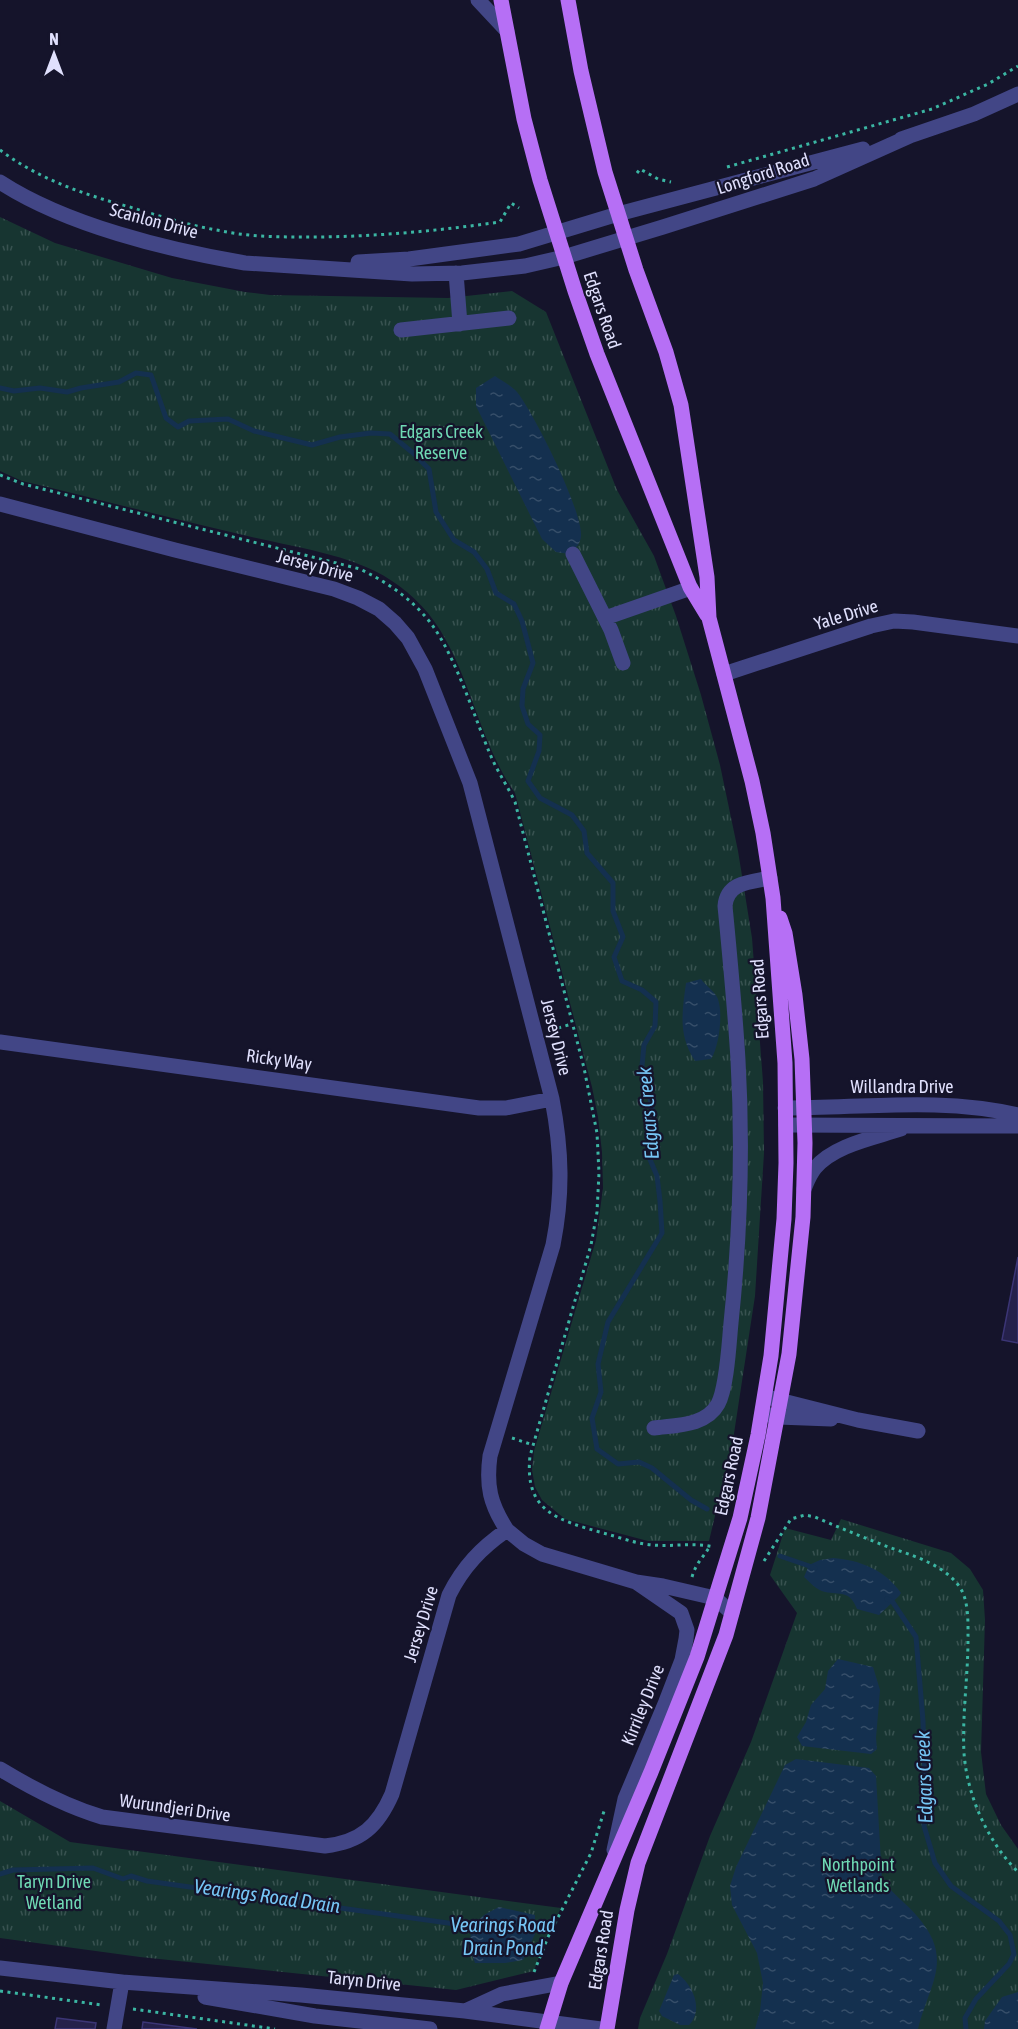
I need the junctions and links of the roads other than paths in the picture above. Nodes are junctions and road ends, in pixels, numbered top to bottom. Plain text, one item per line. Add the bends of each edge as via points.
1 (478, 0) edge
2 (501, 0) edge
3 (568, 0) edge
4 (507, 31) junction
5 (1018, 94) edge
6 (910, 136) junction
7 (0, 182) edge
8 (618, 214) junction
9 (557, 232) junction
10 (625, 238) junction
11 (564, 257) junction
12 (307, 266) junction
13 (456, 273) junction
14 (509, 318) dead end
15 (460, 324) junction
16 (402, 330) dead end
17 (0, 504) edge
18 (573, 554) dead end
19 (691, 588) junction
20 (605, 618) junction
21 (709, 618) junction
22 (1018, 636) edge
23 (623, 663) dead end
24 (724, 674) junction
25 (770, 878) junction
26 (773, 898) junction
27 (0, 1042) edge
28 (552, 1100) junction
29 (785, 1108) junction
30 (804, 1108) junction
31 (1018, 1115) edge
32 (786, 1125) junction
33 (804, 1125) junction
34 (915, 1125) junction
35 (1018, 1126) edge
36 (803, 1191) junction
37 (764, 1396) junction
38 (781, 1399) junction
39 (761, 1414) junction
40 (778, 1417) junction
41 (858, 1420) junction
42 (654, 1428) dead end
43 (918, 1431) dead end
44 (507, 1530) junction
45 (636, 1582) junction
46 (715, 1598) junction
47 (732, 1613) junction
48 (0, 1768) edge
49 (355, 1838) joint
50 (611, 1863) junction
51 (0, 1968) edge
52 (122, 1982) junction
53 (561, 1983) junction
54 (465, 2011) junction
55 (548, 2025) edge
56 (114, 2029) edge
57 (430, 2029) edge
58 (601, 2029) edge
59 (607, 2029) edge

1 - 4 street
2 - 4 main road, Edgars Road
3 - 8 main road, Edgars Road via 583,82
4 - 9 main road, Edgars Road via 524,119
5 - 6 street, Longford Road
6 - 8 street, Longford Road
6 - 10 street, Longford Road via 814,179
7 - 12 street, Scanlon Drive via 48,208 122,234 218,258
8 - 9 street, Longford Road
8 - 10 main road, Edgars Road
9 - 11 main road, Edgars Road
9 - 12 street, Scanlon Drive via 519,244 463,252
10 - 11 street, Longford Road
10 - 21 main road, Edgars Road via 681,405
11 - 13 street, Scanlon Drive
11 - 19 main road, Edgars Road via 597,354
12 - 13 street, Scanlon Drive via 412,274
13 - 15 street
14 - 15 street
15 - 16 street
17 - 28 street, Jersey Drive via 334,589 379,609 395,623 425,669 467,775
18 - 20 street
19 - 20 street
19 - 21 main road, Edgars Road
20 - 23 street
21 - 24 main road, Edgars Road
22 - 24 street, Yale Drive via 894,621
24 - 25 main road, Edgars Road via 752,781
25 - 26 main road, Edgars Road
25 - 42 street via 731,890 725,906 738,1062 740,1148 739,1220 726,1370 719,1403 707,1417
26 - 29 main road, Edgars Road
26 - 30 main road, Edgars Road via 785,933 795,994
27 - 28 street, Ricky Way via 479,1108
28 - 44 street, Jersey Drive via 561,1159 558,1218 487,1476 496,1513
29 - 30 street, Willandra Drive
29 - 32 main road, Edgars Road
30 - 31 street, Willandra Drive via 943,1105
30 - 33 main road, Edgars Road
32 - 33 street, Willandra Drive
32 - 37 main road, Edgars Road via 784,1219
33 - 34 street, Willandra Drive
33 - 36 main road, Edgars Road
34 - 35 street, Willandra Drive
34 - 36 street via 836,1152 813,1170
36 - 38 main road, Edgars Road via 797,1288
37 - 38 street
37 - 39 main road, Edgars Road
38 - 40 main road, Edgars Road
38 - 41 street
39 - 40 street
39 - 46 main road, Edgars Road via 740,1518
40 - 41 street
40 - 47 main road, Edgars Road via 758,1518
41 - 43 street
44 - 45 street, Kirriley Drive via 542,1554
44 - 49 street, Jersey Drive via 470,1561 449,1595 392,1794 372,1826
45 - 46 street, Kirriley Drive
45 - 50 street, Kirriley Drive via 681,1613 687,1639 626,1799
46 - 47 street, Kirriley Drive
46 - 50 main road, Edgars Road via 697,1657
47 - 59 main road, Edgars Road via 638,1863
48 - 49 street, Wurundjeri Drive via 73,1809 102,1817 310,1845 339,1844
50 - 53 main road, Edgars Road
51 - 52 street, Taryn Drive
52 - 54 street, Taryn Drive
52 - 56 street
52 - 57 street, Taryn Drive via 315,2016
53 - 54 street via 502,1994
53 - 55 main road, Edgars Road
54 - 55 street, Taryn Drive
55 - 58 street, Taryn Drive

